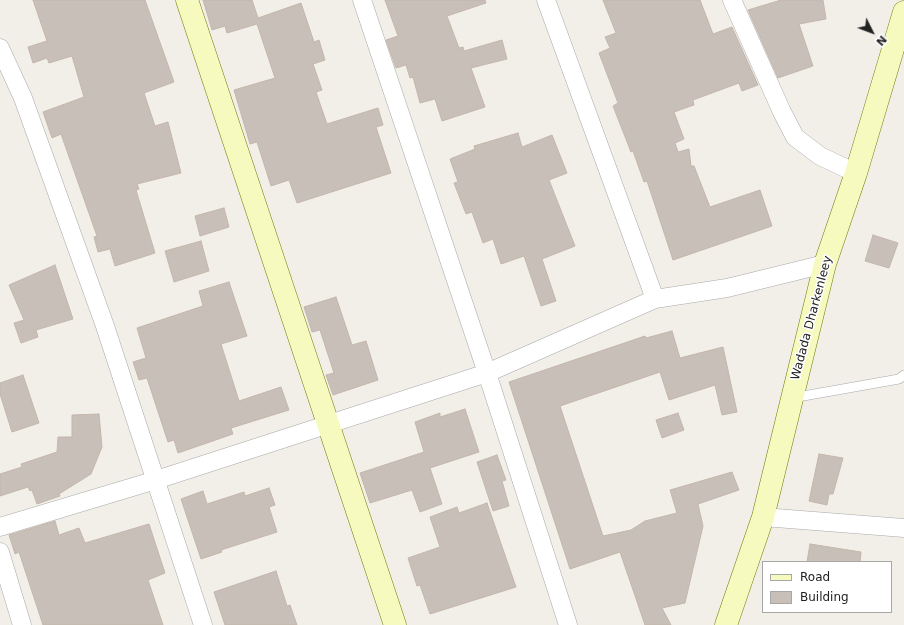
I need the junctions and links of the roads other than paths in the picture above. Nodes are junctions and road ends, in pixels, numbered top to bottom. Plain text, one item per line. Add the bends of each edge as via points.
1 (187, 0) edge
2 (362, 0) edge
3 (546, 0) edge
4 (732, 0) edge
5 (904, 12) edge
6 (0, 48) edge
7 (856, 173) junction
8 (825, 264) junction
9 (655, 298) junction
10 (487, 373) junction
11 (904, 375) edge
12 (791, 398) junction
13 (328, 423) junction
14 (156, 480) junction
15 (763, 517) junction
16 (0, 527) edge
17 (904, 528) edge
18 (0, 552) edge
19 (22, 625) edge
20 (203, 625) edge
21 (395, 625) edge
22 (568, 625) edge
23 (726, 625) edge

1 - 13 street
2 - 10 street
3 - 9 street
4 - 7 street via 795,137 820,156
5 - 7 street, Wadada Dharkenleey
6 - 14 street via 23,98 105,326
7 - 8 street, Wadada Dharkenleey
8 - 9 street via 727,288
8 - 12 street, Wadada Dharkenleey
9 - 10 street
10 - 13 street
10 - 22 street
11 - 12 lane via 899,379
12 - 15 street, Wadada Dharkenleey
13 - 14 street
13 - 21 street
14 - 16 street
14 - 20 street
15 - 17 street
15 - 23 street, Wadada Dharkenleey
18 - 19 street

